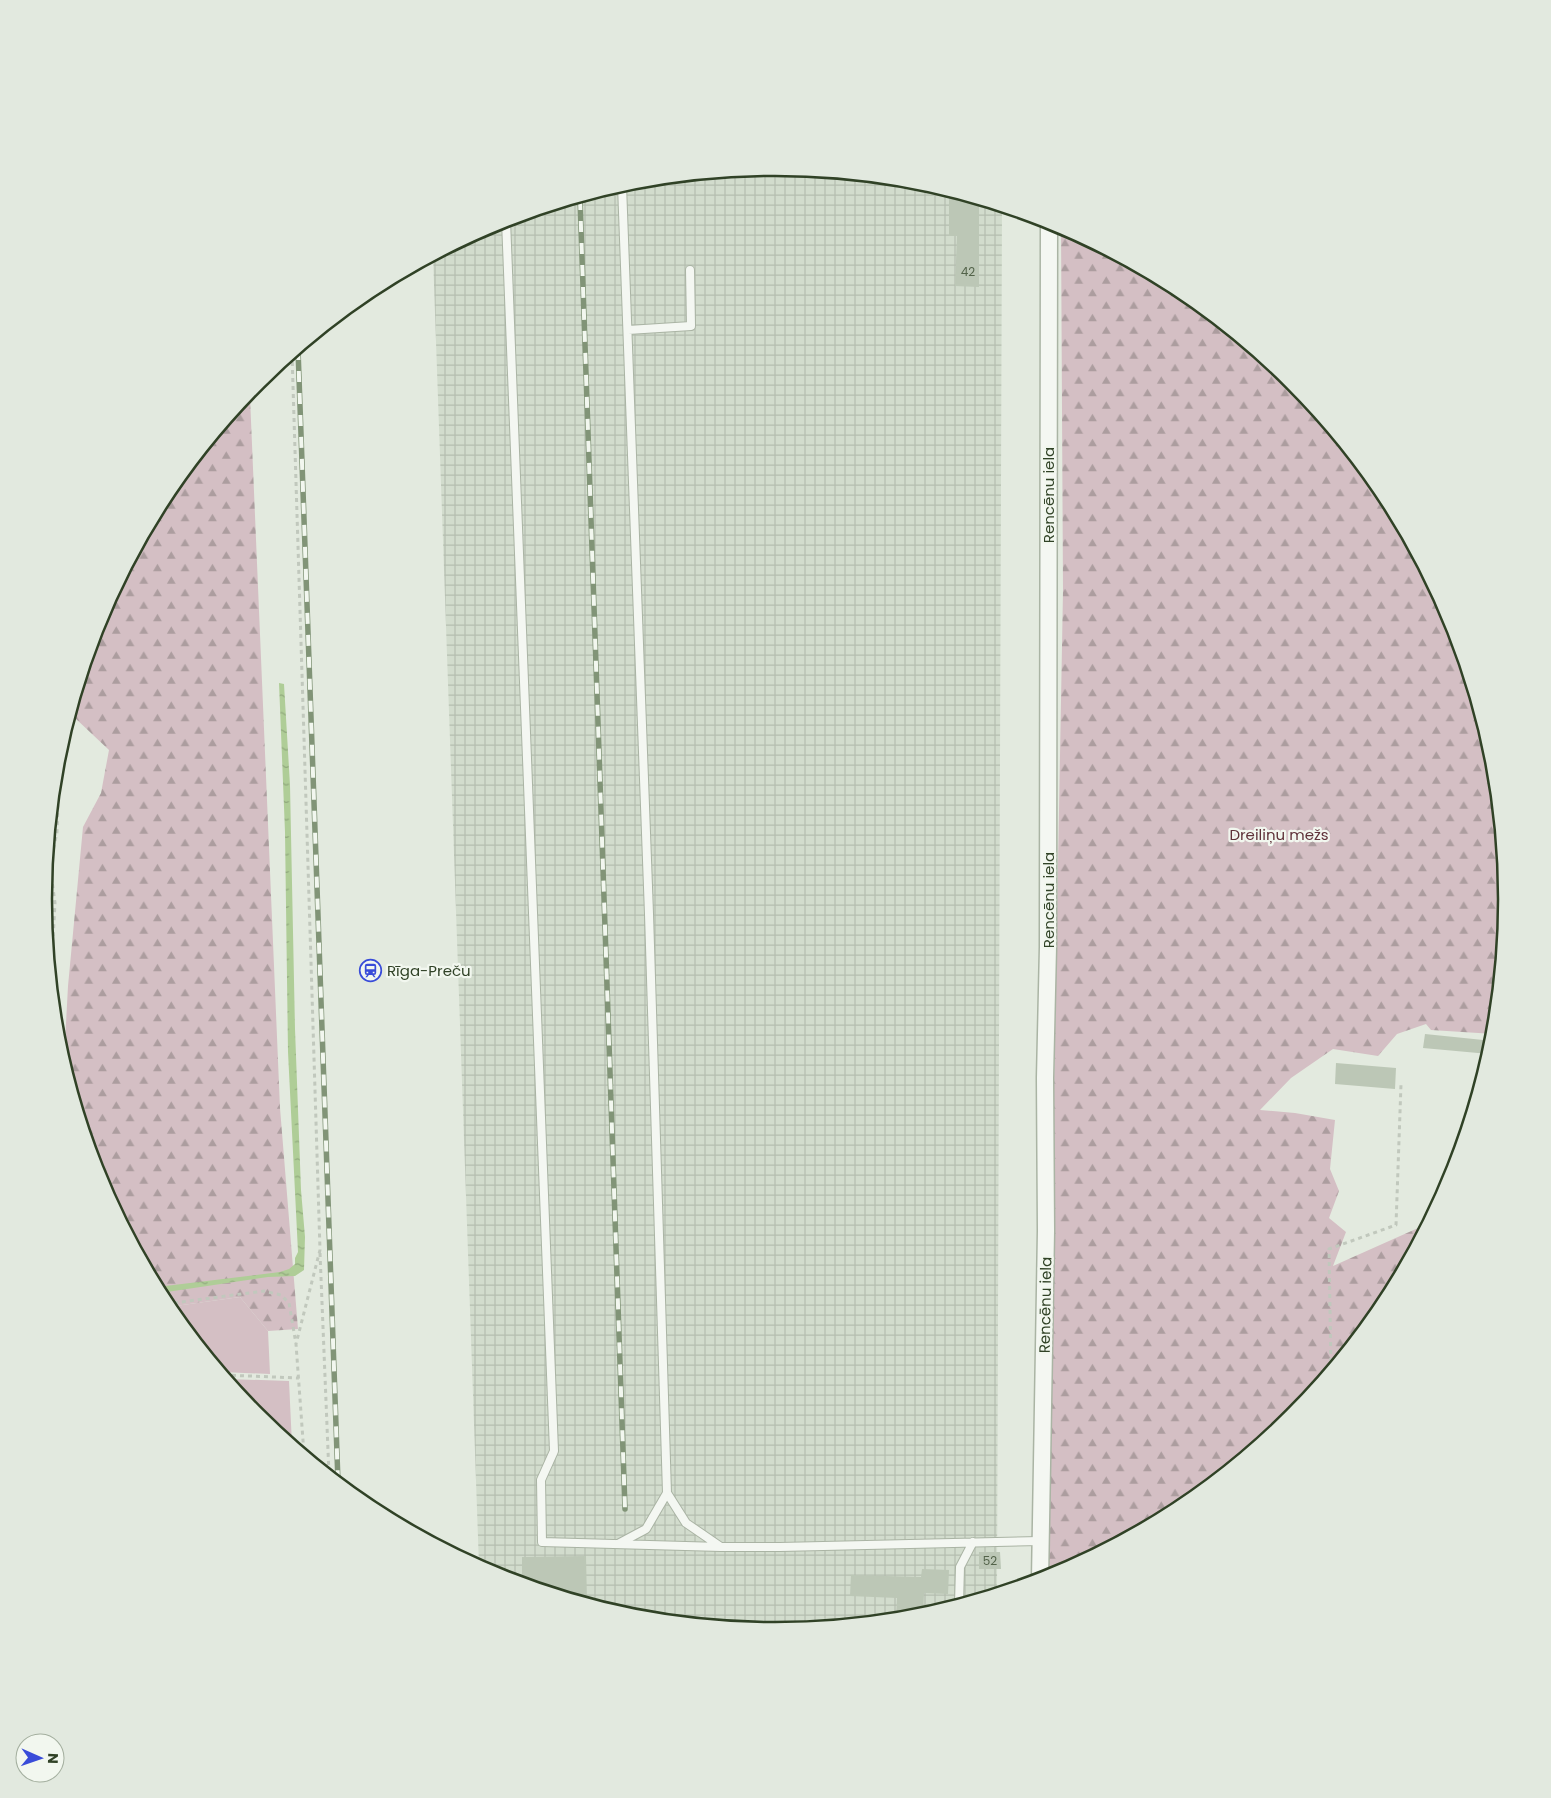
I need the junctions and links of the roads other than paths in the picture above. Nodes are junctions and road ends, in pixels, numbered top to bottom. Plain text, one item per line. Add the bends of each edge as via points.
1 (622, 193) edge
2 (506, 228) edge
3 (1049, 230) edge
4 (690, 270) dead end
5 (628, 330) junction
6 (667, 1493) junction
7 (1040, 1540) junction
8 (973, 1542) junction
9 (618, 1544) junction
10 (721, 1547) junction
11 (1040, 1572) edge
12 (959, 1598) edge

1 - 5 lane
2 - 9 lane via 554,1451 541,1480 542,1542
3 - 7 street, Rencēnu iela via 1046,1241
4 - 5 lane via 691,326
5 - 6 lane
6 - 9 lane via 646,1529
6 - 10 lane via 686,1523
7 - 8 lane
7 - 11 street, Rencēnu iela
8 - 10 lane
8 - 12 lane via 960,1567
9 - 10 lane

